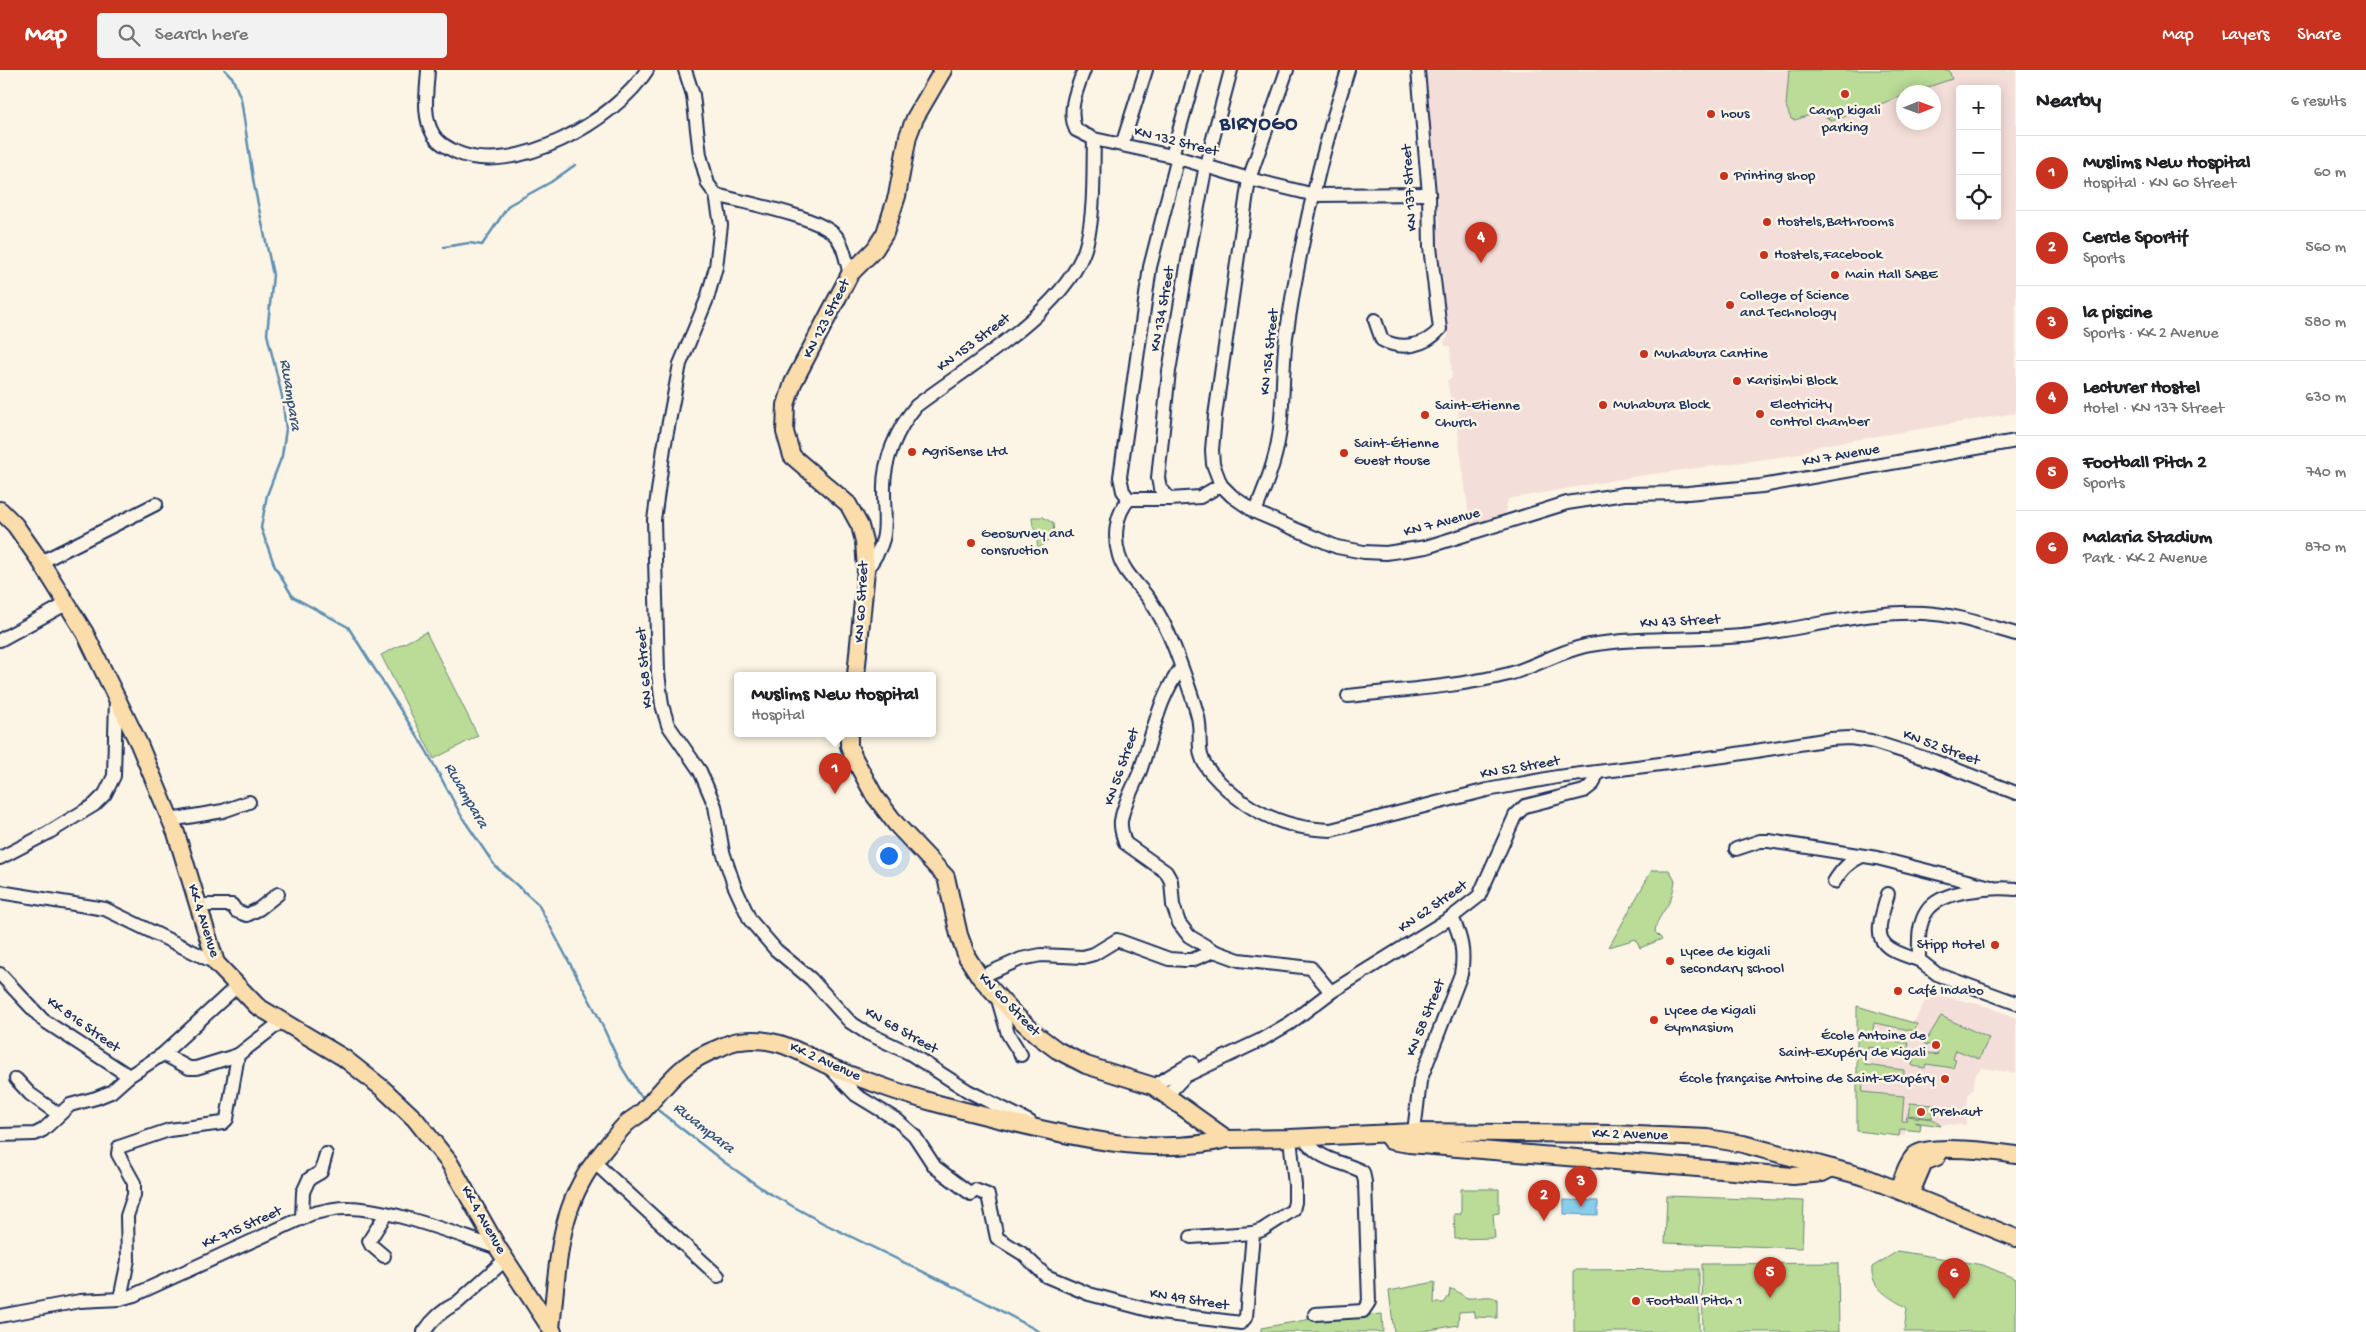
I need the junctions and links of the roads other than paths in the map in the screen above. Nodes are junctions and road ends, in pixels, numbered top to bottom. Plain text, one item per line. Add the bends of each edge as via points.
1 (428, 70) edge
2 (647, 70) edge
3 (685, 70) edge
4 (943, 70) edge
5 (1084, 70) edge
6 (1146, 70) edge
7 (1196, 70) edge
8 (1231, 70) edge
9 (1286, 70) edge
10 (1348, 70) edge
11 (1418, 70) edge
12 (1094, 139) junction
13 (1122, 145) junction
14 (1175, 157) junction
15 (1206, 165) junction
16 (1249, 179) junction
17 (1428, 194) junction
18 (716, 195) junction
19 (1315, 195) junction
20 (850, 274) junction
21 (1375, 320) dead end
22 (2016, 441) edge
23 (823, 483) joint
24 (1221, 485) junction
25 (1129, 499) junction
26 (1170, 499) junction
27 (156, 504) dead end
28 (0, 510) edge
29 (1255, 512) junction
30 (41, 562) junction
31 (866, 570) junction
32 (66, 604) junction
33 (2016, 634) edge
34 (0, 640) edge
35 (1181, 668) junction
36 (856, 672) edge
37 (116, 695) junction
38 (1348, 696) dead end
39 (849, 737) edge
40 (1597, 773) junction
41 (2016, 793) edge
42 (249, 802) dead end
43 (170, 820) junction
44 (1736, 849) dead end
45 (1862, 856) junction
46 (0, 858) edge
47 (1834, 882) dead end
48 (1991, 887) junction
49 (2016, 889) edge
50 (0, 892) edge
51 (278, 894) dead end
52 (1888, 894) dead end
53 (198, 905) junction
54 (1452, 917) junction
55 (1214, 950) junction
56 (1919, 960) junction
57 (216, 963) junction
58 (0, 974) edge
59 (980, 977) junction
60 (237, 986) junction
61 (1331, 992) junction
62 (997, 996) junction
63 (2016, 1003) edge
64 (282, 1021) junction
65 (1276, 1031) junction
66 (163, 1054) junction
67 (238, 1055) junction
68 (1021, 1056) dead end
69 (827, 1065) junction
70 (129, 1076) junction
71 (16, 1079) dead end
72 (1153, 1086) junction
73 (1167, 1095) junction
74 (58, 1114) junction
75 (1207, 1126) junction
76 (1048, 1131) junction
77 (1414, 1132) junction
78 (1385, 1133) junction
79 (0, 1136) edge
80 (1297, 1138) junction
81 (1227, 1139) junction
82 (1180, 1145) junction
83 (326, 1154) dead end
84 (2016, 1156) edge
85 (594, 1162) junction
86 (1832, 1168) junction
87 (1904, 1193) junction
88 (386, 1214) junction
89 (302, 1219) junction
90 (1253, 1233) junction
91 (1191, 1236) dead end
92 (2016, 1238) edge
93 (502, 1254) junction
94 (384, 1256) dead end
95 (718, 1276) dead end
96 (120, 1299) junction
97 (1315, 1314) dead end
98 (0, 1316) edge
99 (552, 1330) edge
100 (424, 1332) edge

1 - 2 street via 426,118 432,134 443,146 467,157 492,160 525,154 591,124 630,92
3 - 18 street, KN 68 Street via 693,95 703,169
4 - 20 main road, KN 123 Street via 914,118 897,196 885,233 875,249
5 - 12 street via 1075,96 1074,126 1081,134
6 - 13 street
7 - 14 street
8 - 15 street, KN 134 Street
9 - 16 street, KN 7 Avenue
10 - 19 street, KN 154 Street via 1330,126
11 - 17 street, KN 137 Street
12 - 13 street, KN 132 Street
12 - 31 street, KN 153 Street via 1091,223 1087,243 1073,275 1027,324 908,415 887,462 885,535 875,559
13 - 14 street, KN 132 Street
14 - 15 street, KN 132 Street
14 - 25 street via 1150,266 1120,477 1123,491
15 - 16 street, KN 132 Street
15 - 26 street, KN 134 Street via 1169,371 1160,441 1158,478 1160,488
16 - 19 street, KN 132 Street
16 - 24 street, KN 7 Avenue via 1215,416 1213,464
17 - 19 street, KN 132 Street
17 - 21 street, KN 137 Street via 1430,246 1440,329 1412,347 1396,345 1382,340
18 - 20 street via 798,218 834,234 841,244
18 - 76 street, KN 68 Street via 721,225 716,267 707,300 680,364 654,520 658,673 668,725 700,771 715,806 723,852 750,920 776,950 811,979 850,1022 909,1052 968,1091
19 - 29 street, KN 154 Street via 1286,339 1280,434 1272,470
20 - 23 main road, KN 123 Street via 793,383 786,405 785,432 792,456
22 - 29 street, KN 7 Avenue via 1762,486 1688,493 1624,494 1567,503 1426,547 1397,552 1364,552 1337,546
23 - 31 main road, KN 60 Street via 855,514 864,541
24 - 26 street via 1200,497
24 - 29 street, KN 7 Avenue
25 - 26 street
25 - 35 street, KN 52 Street via 1123,506 1115,530 1118,556 1159,613
27 - 30 street
28 - 30 main road, KK 4 Avenue
30 - 32 main road, KK 4 Avenue
31 - 36 main road, KN 60 Street
32 - 34 street
32 - 37 main road, KK 4 Avenue via 85,633
33 - 38 street, KN 43 Street via 1973,620 1926,613 1883,614 1751,635 1611,641 1561,652 1511,673 1488,678
35 - 40 street, KN 52 Street via 1199,721 1198,746 1202,762 1245,804 1275,821 1292,826 1331,830 1487,790
35 - 55 street, KN 56 Street via 1161,702 1124,810 1122,834 1125,843 1166,872 1171,881 1179,924 1189,936
37 - 43 main road, KK 4 Avenue via 155,778
37 - 46 street via 114,776 105,794 48,833
39 - 59 main road, KN 60 Street via 854,758 874,795 896,824 946,876 959,935 967,957
40 - 41 street, KN 52 Street via 1850,738 1871,741 1934,761
40 - 54 street, KN 62 Street via 1593,784 1584,791 1526,806 1515,816 1479,896
42 - 43 street via 223,811
43 - 53 main road, KK 4 Avenue
44 - 45 street via 1769,841
45 - 47 street via 1850,862
45 - 48 street
48 - 49 street
48 - 56 street via 1956,894 1928,910 1918,939
50 - 57 street via 104,909
51 - 53 street via 247,915 236,911 232,905
52 - 56 street via 1879,936 1886,946 1899,954
53 - 57 main road, KK 4 Avenue
54 - 61 street, KN 62 Street
54 - 77 street, KN 58 Street via 1460,934 1464,957 1461,974 1420,1081
55 - 59 street via 1185,960 1169,958 1117,940 1094,954 1021,959
55 - 61 street, KN 56 Street via 1246,962 1311,968
56 - 63 street via 1937,974
57 - 60 main road, KK 4 Avenue
58 - 70 street, KK 816 Street via 43,1020
59 - 62 main road, KN 60 Street
60 - 64 main road, KK 4 Avenue via 257,1006
60 - 66 street
61 - 65 street, KN 62 Street
62 - 68 street via 1008,1034
62 - 72 main road, KN 60 Street via 1057,1050 1086,1065
64 - 67 street
64 - 93 main road, KK 4 Avenue via 344,1058 415,1119 449,1162
65 - 72 street, KN 62 Street via 1210,1054
65 - 73 street, KN 62 Street via 1185,1076
66 - 67 street via 189,1068
66 - 70 street
67 - 96 street via 223,1123 169,1130 117,1149 134,1183 126,1216 128,1260
69 - 76 main road, KK 2 Avenue via 922,1100
69 - 85 main road, KK 2 Avenue via 780,1043 740,1040 704,1053 670,1077
69 - 90 street, KN 49 Street via 856,1095 914,1135 935,1167 973,1192 988,1195 997,1238 1023,1254 1046,1276 1089,1294 1160,1313 1241,1323 1246,1317
70 - 74 street via 105,1096 70,1105
71 - 74 street via 30,1094
72 - 73 main road, KN 60 Street
73 - 75 main road, KN 60 Street
74 - 79 street via 36,1134
75 - 81 main road
75 - 82 main road
76 - 82 main road, KK 2 Avenue via 1118,1144
77 - 78 main road, KK 2 Avenue
77 - 86 main road, KK 2 Avenue via 1708,1138
78 - 80 main road, KK 2 Avenue
78 - 86 main road via 1391,1141 1409,1144 1793,1176 1822,1173
80 - 81 main road, KK 2 Avenue
80 - 90 street via 1292,1210
80 - 97 street via 1323,1157 1363,1172 1365,1182 1369,1302 1363,1311
81 - 82 main road, KK 2 Avenue via 1204,1145
83 - 89 street via 321,1172 309,1179 303,1192
84 - 87 main road via 1927,1159
85 - 95 street
85 - 99 main road, KK 2 Avenue via 567,1213 560,1245
86 - 87 main road, KK 2 Avenue
87 - 92 main road, KK 2 Avenue
88 - 89 street, KK 715 Street via 340,1208
88 - 93 street, KK 715 Street
88 - 94 street via 370,1241
89 - 96 street, KK 715 Street
90 - 91 street
93 - 99 main road, KK 4 Avenue
93 - 100 street via 457,1303 449,1306
96 - 98 street, KK 715 Street via 80,1301

